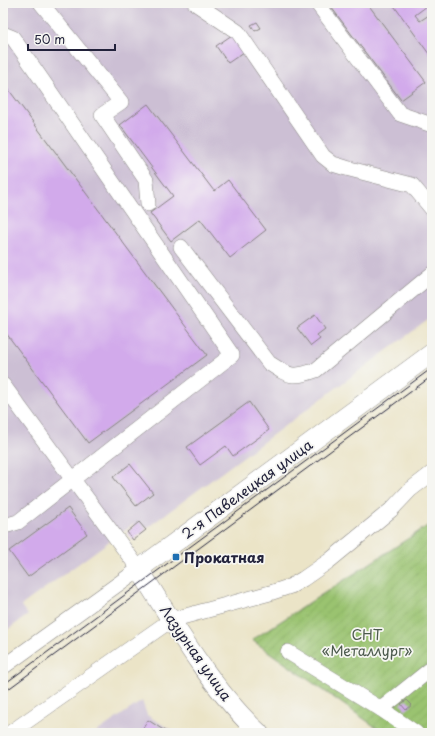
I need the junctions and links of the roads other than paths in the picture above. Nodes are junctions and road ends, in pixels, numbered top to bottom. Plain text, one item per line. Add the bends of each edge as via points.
1 (41, 3) edge
2 (195, 3) edge
3 (317, 3) edge
4 (3, 34) edge
5 (432, 125) edge
6 (148, 204) dead end
7 (432, 209) edge
8 (181, 247) dead end
9 (432, 274) edge
10 (432, 353) edge
11 (3, 385) edge
12 (432, 473) edge
13 (74, 480) junction
14 (3, 523) edge
15 (139, 569) junction
16 (171, 620) junction
17 (288, 652) dead end
18 (3, 667) edge
19 (432, 668) edge
20 (381, 709) junction
21 (10, 733) edge
22 (259, 733) edge
23 (416, 733) edge

1 - 6 street via 121,102 102,116 146,180
2 - 7 street via 238,32 323,156 333,164 412,185
3 - 5 street via 400,114
4 - 13 street via 12,38 232,355
8 - 9 street via 269,363 286,374 300,376 316,370
10 - 15 main road, 2-я Павелецкая улица
11 - 13 street
12 - 16 street via 329,561 291,586
13 - 14 street via 18,522 8,525
13 - 15 street
15 - 16 main road, Лазурная улица
15 - 18 street, 2-я Павелецкая улица
16 - 21 street
16 - 22 main road, Лазурная улица via 222,693
17 - 20 street
19 - 20 street
20 - 23 street

